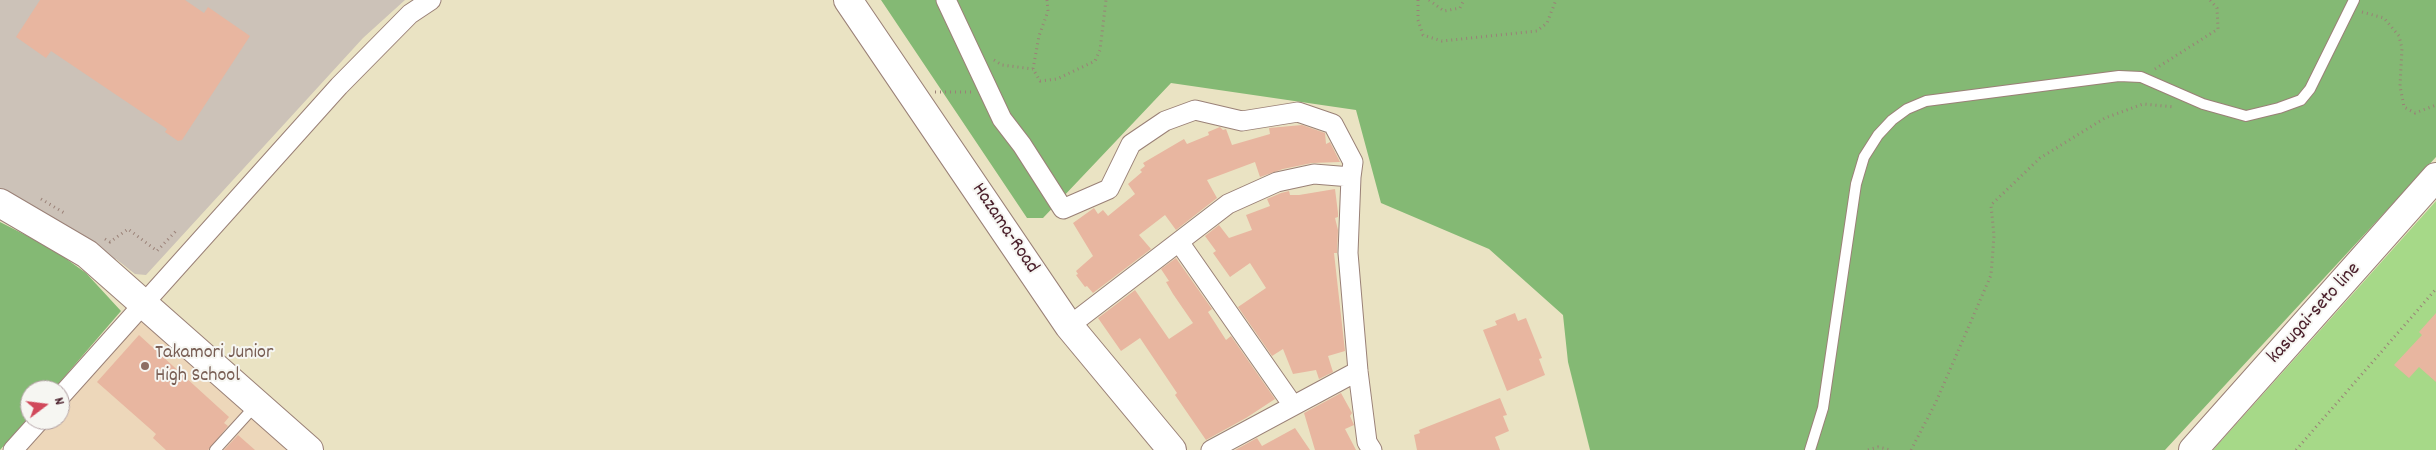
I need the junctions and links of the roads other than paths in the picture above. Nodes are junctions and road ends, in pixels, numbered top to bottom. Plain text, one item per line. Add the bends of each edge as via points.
1 (431, 0) edge
2 (848, 0) edge
3 (946, 0) edge
4 (2352, 5) edge
5 (1351, 177) junction
6 (2436, 177) edge
7 (0, 203) edge
8 (1179, 242) junction
9 (143, 302) junction
10 (1068, 326) junction
11 (1358, 371) junction
12 (70, 386) edge
13 (257, 404) junction
14 (1292, 404) junction
15 (31, 430) edge
16 (13, 450) edge
17 (215, 450) edge
18 (309, 450) edge
19 (1172, 450) edge
20 (1211, 450) edge
21 (1372, 450) edge
22 (1810, 450) edge
23 (2193, 450) edge

1 - 9 street via 410,14 339,86
2 - 10 street, Hazama-Road
3 - 5 street via 1002,119 1063,210 1109,189 1131,144 1165,121 1195,110 1242,120 1298,112 1333,124 1353,162
4 - 22 lane via 2310,89 2300,100 2246,116 2203,104 2141,78 2119,76 1926,101 1907,109 1878,135 1864,157 1856,184 1823,408
5 - 8 street via 1314,174 1277,182 1228,204
5 - 11 street via 1348,253
6 - 23 street, kasugai-seto line
7 - 9 street via 87,254
8 - 10 street
8 - 14 street
9 - 12 street
9 - 13 street
10 - 19 street, Hazama-Road
11 - 14 street
11 - 21 street via 1367,442
13 - 17 lane
13 - 18 street
14 - 20 street
15 - 16 street

